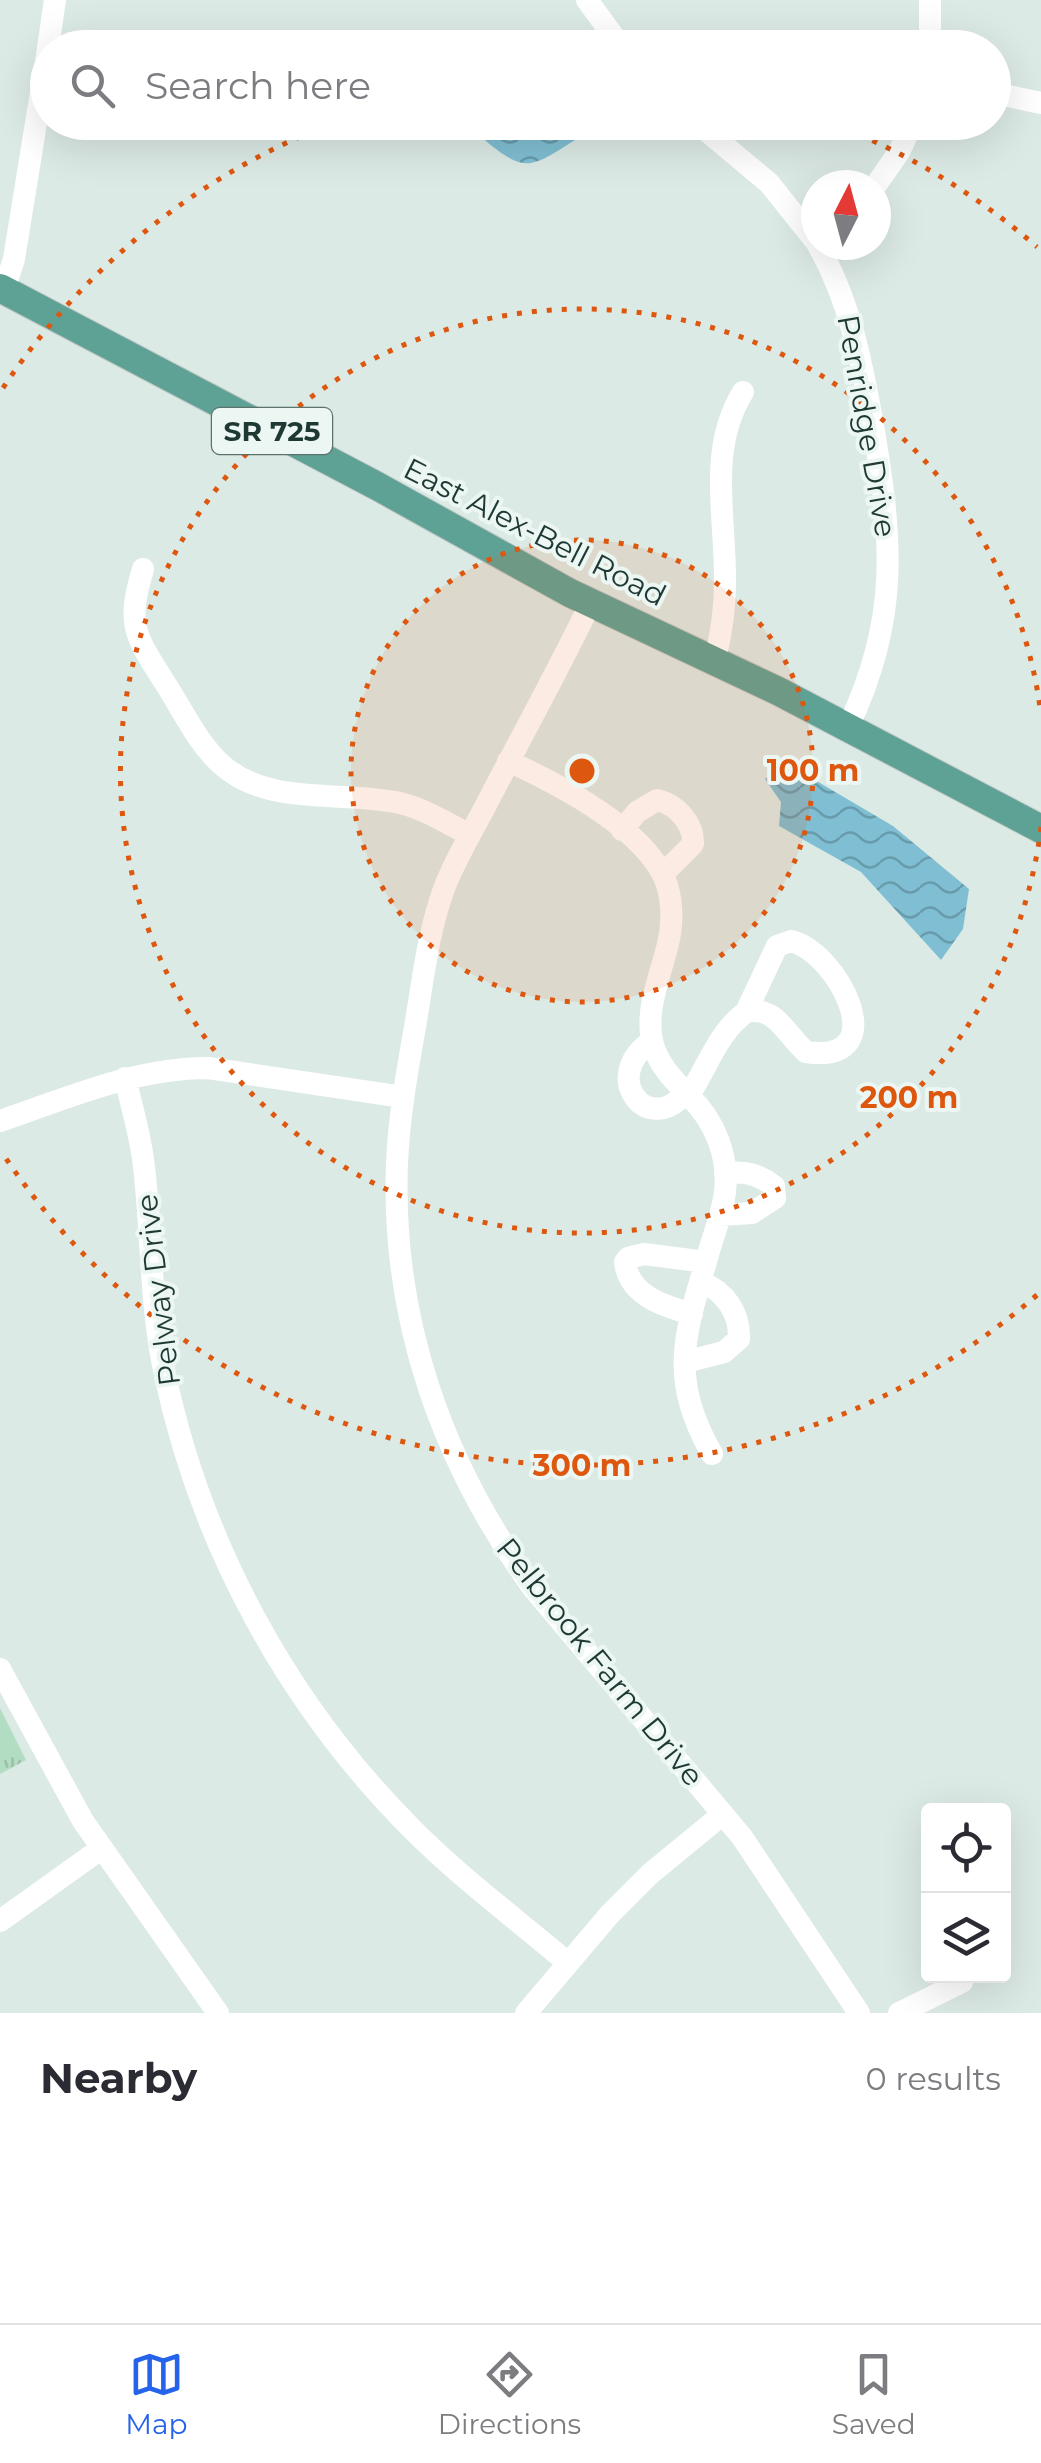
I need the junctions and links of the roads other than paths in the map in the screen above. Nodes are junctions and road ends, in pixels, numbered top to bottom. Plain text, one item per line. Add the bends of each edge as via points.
1 (56, 0) edge
2 (587, 0) edge
3 (930, 0) edge
4 (51, 30) edge
5 (609, 30) edge
6 (930, 30) edge
7 (1011, 97) edge
8 (1041, 103) edge
9 (33, 140) edge
10 (718, 140) edge
11 (905, 140) edge
12 (886, 170) edge
13 (801, 221) edge
14 (825, 260) edge
15 (2, 289) edge
16 (743, 392) dead end
17 (143, 569) dead end
18 (590, 602) junction
19 (716, 660) junction
20 (848, 726) junction
21 (508, 761) junction
22 (622, 830) junction
23 (1041, 830) edge
24 (470, 835) junction
25 (662, 874) junction
26 (746, 1012) junction
27 (652, 1040) junction
28 (125, 1078) junction
29 (687, 1094) junction
30 (403, 1096) junction
31 (0, 1122) edge
32 (726, 1173) junction
33 (720, 1215) junction
34 (704, 1272) junction
35 (692, 1314) junction
36 (685, 1362) junction
37 (712, 1454) dead end
38 (0, 1669) edge
39 (724, 1814) junction
40 (102, 1848) junction
41 (0, 1921) edge
42 (568, 1964) junction
43 (960, 1983) edge
44 (218, 2013) edge
45 (526, 2013) edge
46 (859, 2013) edge
47 (899, 2013) edge

1 - 4 street
2 - 5 street
3 - 6 street
7 - 8 street
9 - 15 street via 14,259
10 - 13 street, Penridge Drive via 770,183
11 - 12 street
14 - 20 street, Penridge Drive via 855,334 890,541 880,638
15 - 18 main road, East Alex-Bell Road / SR 725
16 - 19 street via 728,418 721,461 725,583
17 - 24 street via 133,610 138,640 222,766 272,790 414,808
18 - 19 main road, East Alex-Bell Road / SR 725
18 - 21 street, Pelbrook Farm Drive
19 - 20 main road, East Alex-Bell Road / SR 725
20 - 23 main road, East Alex-Bell Road / SR 725
21 - 22 street via 571,793
21 - 24 street, Pelbrook Farm Drive
22 - 25 street
22 - 25 street via 657,800 673,807 690,826 693,844
24 - 30 street, Pelbrook Farm Drive via 434,922
25 - 27 street via 671,925 653,998
26 - 26 street via 774,1016 806,1052 818,1053 843,1045 855,1016 810,948 790,941 777,946
26 - 29 street
27 - 29 street via 664,1069
27 - 29 street via 633,1057 631,1094 661,1109
28 - 30 street via 208,1068
28 - 31 street
28 - 42 street, Pelway Drive via 143,1156 164,1370 192,1477 251,1612 307,1704 385,1800
29 - 32 street via 716,1133
30 - 39 street, Pelbrook Farm Drive via 396,1205 406,1304 432,1406 464,1478 533,1588
32 - 33 street
32 - 33 street via 764,1178 775,1198 752,1213
33 - 34 street
34 - 35 street
34 - 35 street via 644,1254 625,1262 640,1293
34 - 36 street via 727,1299 739,1339 724,1352
35 - 36 street
36 - 37 street via 688,1404
38 - 40 street
39 - 42 street via 650,1874
39 - 46 street, Pelbrook Farm Drive
40 - 41 street
40 - 44 street
42 - 45 street
43 - 47 street

